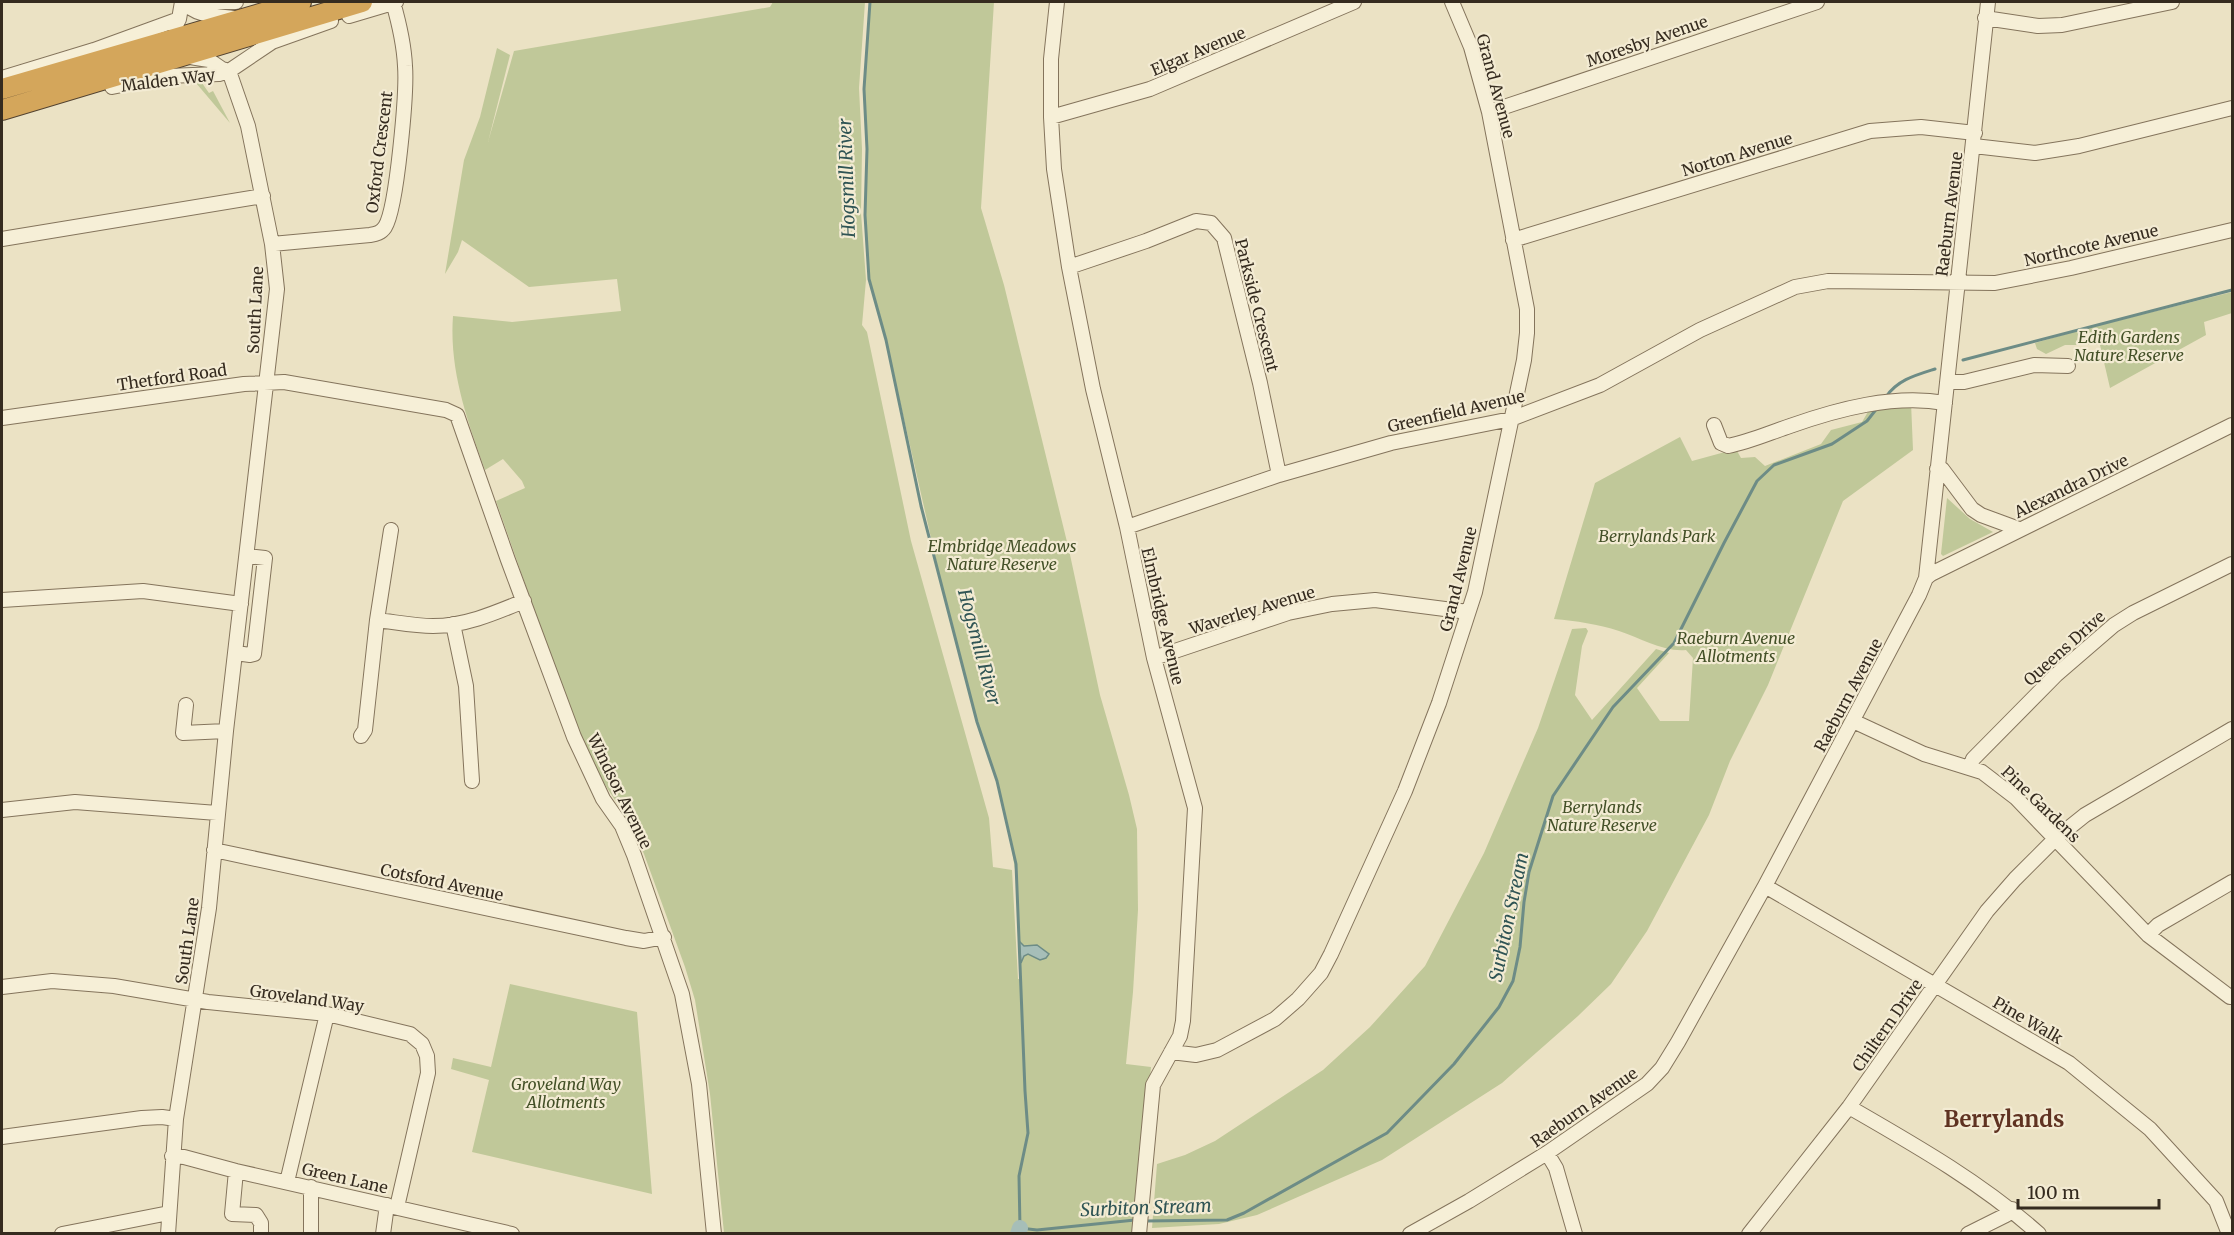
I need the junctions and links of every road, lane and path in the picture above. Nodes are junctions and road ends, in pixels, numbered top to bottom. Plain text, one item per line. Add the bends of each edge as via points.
1 (183, 2) edge
2 (199, 2) edge
3 (301, 2) edge
4 (362, 2) edge
5 (395, 2) edge
6 (1057, 2) edge
7 (1354, 2) edge
8 (1452, 2) edge
9 (1817, 2) edge
10 (1988, 2) edge
11 (2172, 2) edge
12 (240, 10) edge
13 (1985, 18) junction
14 (257, 33) junction
15 (142, 41) junction
16 (184, 55) junction
17 (229, 71) junction
18 (2, 78) edge
19 (2, 89) edge
20 (2232, 108) edge
21 (2, 110) edge
22 (1488, 112) junction
23 (1051, 117) junction
24 (2, 119) edge
25 (1974, 140) junction
26 (263, 196) junction
27 (2232, 230) edge
28 (2, 239) edge
29 (1513, 240) junction
30 (272, 244) junction
31 (1069, 267) junction
32 (1956, 283) junction
33 (2068, 366) dead end
34 (1947, 382) junction
35 (267, 383) junction
36 (1945, 403) junction
37 (454, 412) joint
38 (2, 418) edge
39 (1511, 419) junction
40 (1713, 425) dead end
41 (2232, 425) edge
42 (1937, 470) junction
43 (1279, 475) junction
44 (1127, 526) junction
45 (391, 530) dead end
46 (2019, 530) junction
47 (247, 556) junction
48 (2232, 564) edge
49 (1926, 578) junction
50 (2, 600) edge
51 (524, 601) junction
52 (241, 604) junction
53 (1468, 612) junction
54 (377, 620) junction
55 (453, 624) junction
56 (236, 653) junction
57 (1154, 658) junction
58 (186, 705) dead end
59 (1853, 721) junction
60 (2232, 729) edge
61 (226, 731) junction
62 (361, 736) dead end
63 (1970, 767) junction
64 (472, 781) dead end
65 (2, 810) edge
66 (218, 813) junction
67 (2055, 839) junction
68 (214, 850) junction
69 (2232, 882) edge
70 (1765, 886) junction
71 (2148, 935) junction
72 (664, 937) junction
73 (1935, 985) junction
74 (2, 987) edge
75 (2230, 997) dead end
76 (195, 1001) junction
77 (327, 1014) junction
78 (1171, 1052) junction
79 (1849, 1107) junction
80 (176, 1119) junction
81 (2, 1137) edge
82 (1547, 1153) junction
83 (172, 1156) junction
84 (236, 1171) junction
85 (287, 1182) junction
86 (311, 1187) junction
87 (392, 1206) junction
88 (2012, 1209) junction
89 (169, 1213) junction
90 (1140, 1225) edge
91 (62, 1233) edge
92 (168, 1233) edge
93 (261, 1233) edge
94 (311, 1233) edge
95 (383, 1233) edge
96 (512, 1233) edge
97 (714, 1233) edge
98 (1410, 1233) edge
99 (1575, 1233) edge
100 (1749, 1233) edge
101 (1968, 1233) edge
102 (2039, 1233) edge
103 (2229, 1233) edge

1 - 12 street via 202,12
1 - 15 street via 171,31
2 - 12 street, Malden Way
3 - 12 highway, Malden Way
4 - 14 highway, Malden Way
5 - 17 street, Malden Way via 287,35
5 - 30 street, Oxford Crescent via 406,68 396,179 387,224 378,234
6 - 23 street, Elmbridge Avenue via 1051,59
7 - 23 street, Elgar Avenue via 1150,89
8 - 22 street, Grand Avenue via 1471,47
9 - 22 street, Moresby Avenue
10 - 13 street, Raeburn Avenue
11 - 13 street via 2062,25 2038,26
12 - 15 highway, Malden Way
13 - 25 street, Raeburn Avenue
14 - 16 highway, Malden Way
14 - 17 street via 238,49
15 - 18 street, Malden Way
15 - 19 highway, Malden Way
16 - 17 street via 202,57
16 - 21 highway, Malden Way
17 - 24 street, Malden Way via 125,83
17 - 26 street, South Lane via 248,126
20 - 25 street, Norton Avenue via 2036,153
22 - 29 street, Grand Avenue
23 - 31 street, Elmbridge Avenue via 1054,169
25 - 29 street, Norton Avenue via 1921,127 1870,131
25 - 32 street, Raeburn Avenue
26 - 28 street
26 - 30 street, South Lane
27 - 32 street, Northcote Avenue via 1995,283
29 - 39 street, Grand Avenue via 1527,309 1527,333
30 - 35 street, South Lane via 277,289
31 - 43 street, Parkside Crescent via 1196,221 1211,223 1224,238
31 - 44 street, Elmbridge Avenue via 1093,389
32 - 34 street, Raeburn Avenue
32 - 39 street, Greenfield Avenue via 1828,281 1795,287 1700,330 1600,385
33 - 34 street via 2034,365 1964,382
34 - 36 street, Raeburn Avenue
35 - 37 street, Thetford Road via 284,382
35 - 38 street, Thetford Road
35 - 47 street, South Lane
36 - 40 street via 1888,401 1728,446 1721,443
36 - 42 street, Raeburn Avenue
37 - 51 street, Windsor Avenue
39 - 43 street, Greenfield Avenue via 1391,443
39 - 53 street, Grand Avenue
41 - 46 street, Alexandra Drive
42 - 46 street via 1942,469 1981,515
42 - 49 street, Raeburn Avenue
43 - 44 street, Greenfield Avenue
44 - 57 street, Elmbridge Avenue
45 - 54 street
46 - 49 street, Alexandra Drive
47 - 52 street, South Lane
47 - 56 street via 265,558 254,654
48 - 63 street, Queens Drive via 2114,625 2056,675 1973,759
49 - 59 street, Raeburn Avenue
50 - 52 street via 143,591
51 - 55 street
51 - 72 street, Windsor Avenue via 574,737 603,799 622,826
52 - 56 street, South Lane
53 - 57 street, Waverley Avenue via 1375,600 1332,604 1288,613
53 - 78 street, Grand Avenue via 1405,791 1321,973 1275,1019 1217,1050 1196,1054
54 - 55 street
54 - 62 street via 365,730
55 - 64 street via 466,686
56 - 61 street, South Lane
57 - 78 street, Elmbridge Avenue via 1195,808 1183,1021
58 - 61 street via 183,733
59 - 63 street, Pine Gardens via 1924,754
59 - 70 street, Raeburn Avenue
60 - 67 street, Chiltern Drive via 2085,815
61 - 66 street, South Lane
63 - 67 street, Pine Gardens via 1994,779
65 - 66 street via 75,802
66 - 68 street, South Lane
67 - 71 street, Pine Gardens
67 - 73 street, Chiltern Drive via 1988,911
68 - 72 street, Cotsford Avenue via 626,938 644,941
68 - 76 street, South Lane
69 - 71 street via 2158,925
70 - 73 street, Pine Walk
70 - 82 street, Raeburn Avenue via 1662,1068 1647,1084
71 - 75 street, Pine Gardens
72 - 97 street, Windsor Avenue via 682,994 699,1084
73 - 79 street, Chiltern Drive
73 - 103 street, Pine Walk via 2068,1063 2150,1129 2216,1201
74 - 76 street, Groveland Way via 52,981 146,990
76 - 77 street, Groveland Way
76 - 80 street, South Lane
77 - 85 street
77 - 87 street, Groveland Way via 410,1034 422,1044 427,1056 428,1073
78 - 90 street, Elmbridge Avenue via 1153,1085
79 - 88 street via 1935,1156
79 - 100 street, Chiltern Drive
80 - 81 street via 142,1118
80 - 83 street, South Lane
82 - 98 street, Raeburn Avenue
82 - 99 street via 1556,1168
83 - 84 street, Green Lane
83 - 89 street, South Lane
84 - 85 street, Green Lane
84 - 93 street via 232,1214 256,1215
85 - 86 street, Green Lane
86 - 87 street, Green Lane
86 - 94 street
87 - 95 street, Groveland Way
87 - 96 street, Green Lane
88 - 101 street
88 - 102 street
89 - 91 street
89 - 92 street, South Lane

